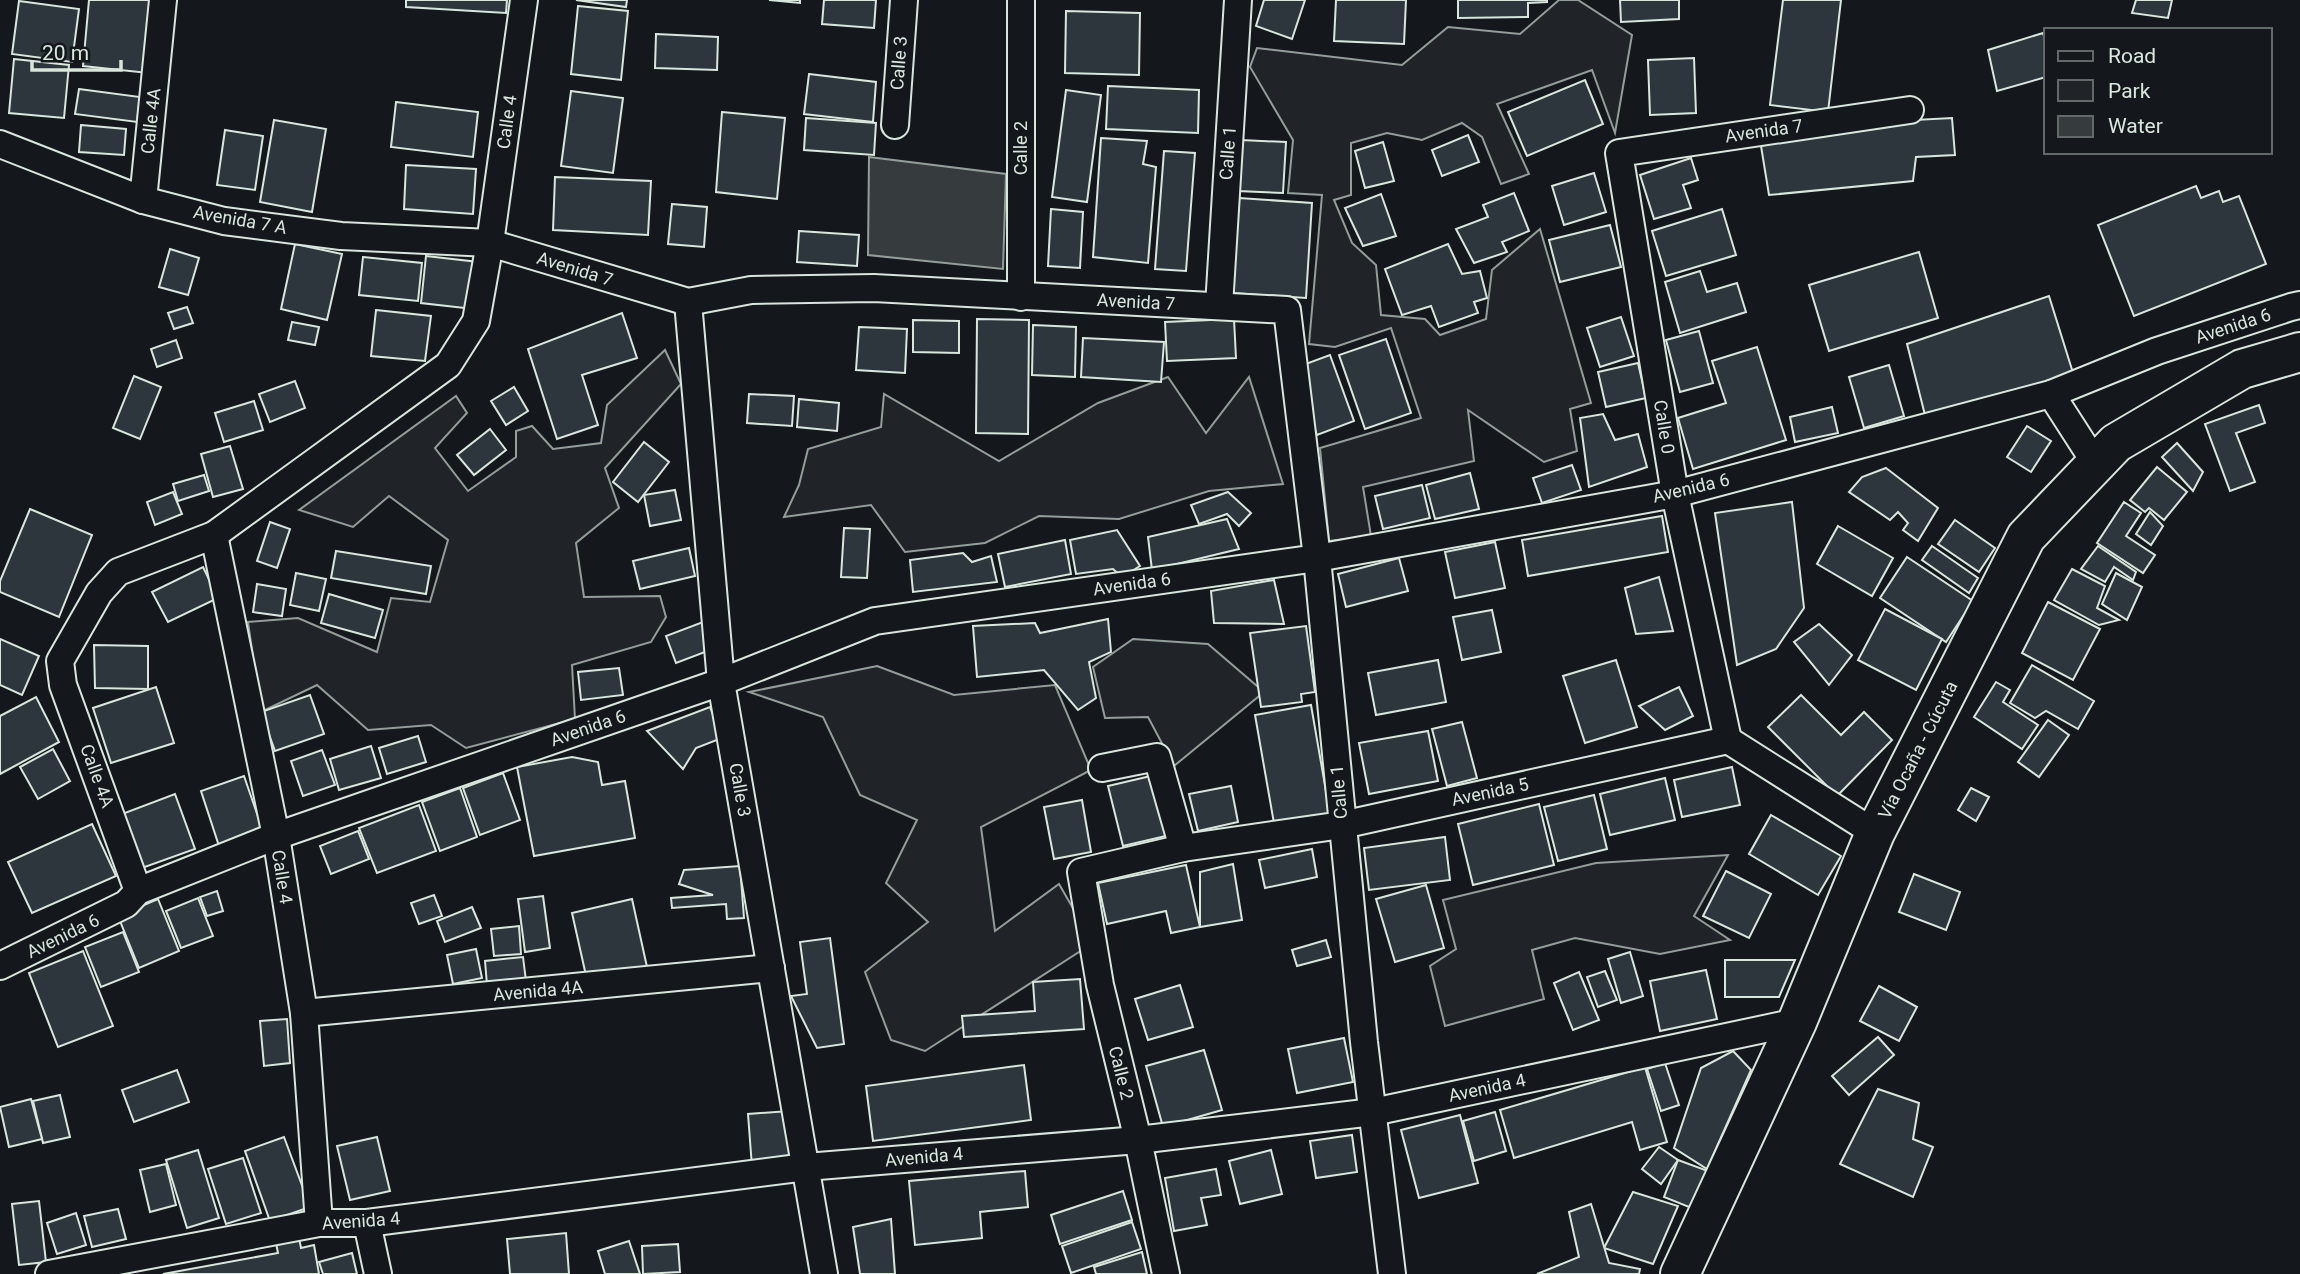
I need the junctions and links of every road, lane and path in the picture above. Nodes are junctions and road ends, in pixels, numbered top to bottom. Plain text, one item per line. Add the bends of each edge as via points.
1 (163, 0) edge
2 (524, 0) edge
3 (904, 0) edge
4 (1021, 0) edge
5 (1238, 0) edge
6 (1910, 110) dead end
7 (895, 125) dead end
8 (0, 144) edge
9 (1619, 153) joint
10 (143, 200) junction
11 (490, 243) junction
12 (1021, 297) junction
13 (688, 302) junction
14 (2300, 305) edge
15 (1219, 306) junction
16 (1287, 310) joint
17 (2300, 352) edge
18 (2051, 394) junction
19 (2096, 464) junction
20 (1675, 494) junction
21 (214, 535) junction
22 (1317, 558) junction
23 (720, 682) junction
24 (1728, 740) junction
25 (1102, 768) dead end
26 (1342, 825) junction
27 (1875, 833) junction
28 (276, 836) junction
29 (1183, 848) junction
30 (1081, 872) joint
31 (138, 891) junction
32 (0, 966) edge
33 (771, 968) junction
34 (304, 1013) junction
35 (1797, 1022) junction
36 (1373, 1112) junction
37 (1138, 1140) junction
38 (806, 1167) junction
39 (319, 1223) junction
40 (367, 1223) junction
41 (49, 1274) edge
42 (378, 1274) edge
43 (824, 1274) edge
44 (1166, 1274) edge
45 (1392, 1274) edge
46 (1680, 1274) edge

1 - 10 street, Calle 4A
2 - 11 street, Calle 4
3 - 7 street, Calle 3
4 - 12 street, Calle 2
5 - 15 street, Calle 1
6 - 9 street, Avenida 7
8 - 10 street, Avenida 7 A
9 - 20 street, Calle 0
10 - 11 street, Avenida 7 A via 224,221 341,236
11 - 13 street, Avenida 7
11 - 21 street via 476,321 448,365
12 - 13 street, Avenida 7 via 874,288 751,290
12 - 15 street, Avenida 7
13 - 23 street, Calle 3
14 - 18 street, Avenida 6 via 2157,351
15 - 16 street, Avenida 7
16 - 22 street, Calle 1
17 - 19 main road, Vía Ocaña - Cúcuta via 2242,369 2116,443
18 - 19 street
18 - 20 street, Avenida 6
19 - 27 main road, Vía Ocaña - Cúcuta via 2026,537
20 - 22 street, Avenida 6
20 - 24 street, Calle 0
21 - 28 street, Calle 4
21 - 31 street, Calle 4A via 118,572 99,593 60,661 64,685
22 - 23 street, Avenida 6 via 875,621
22 - 26 street, Calle 1
23 - 28 street, Avenida 6
23 - 33 street, Calle 3
24 - 26 street, Avenida 5
24 - 27 street
25 - 29 street via 1157,757
26 - 29 street, Avenida 5
26 - 36 street, Calle 1
27 - 35 main road, Vía Ocaña - Cúcuta
28 - 31 street, Avenida 6
28 - 34 street, Calle 4
29 - 30 street, Avenida 5
30 - 37 street, Calle 2 via 1100,985
31 - 32 street, Avenida 6 via 126,904
33 - 34 street, Avenida 4A
33 - 38 street, Calle 3
34 - 39 street, Calle 4
35 - 36 street, Avenida 4
35 - 46 main road, Vía Ocaña - Cúcuta
36 - 37 street, Avenida 4
36 - 45 street, Calle 1
37 - 38 street, Avenida 4
37 - 44 street, Calle 2
38 - 40 street, Avenida 4
38 - 43 street, Calle 3
39 - 40 street, Avenida 4
39 - 41 street, Avenida 4
40 - 42 street

